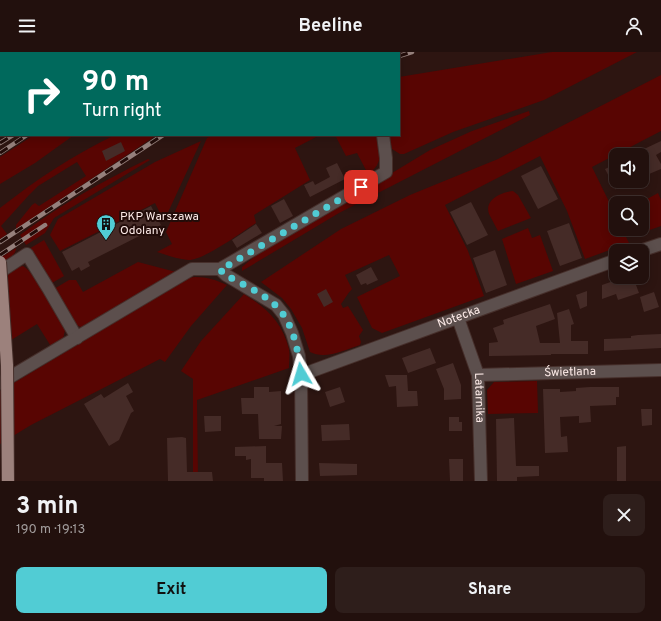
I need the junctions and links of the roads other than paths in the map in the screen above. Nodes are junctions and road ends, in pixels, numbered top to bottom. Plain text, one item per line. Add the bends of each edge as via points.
1 (382, 136) edge
2 (661, 244) edge
3 (649, 248) edge
4 (0, 262) edge
5 (609, 263) edge
6 (220, 270) junction
7 (0, 272) edge
8 (458, 318) junction
9 (77, 338) junction
10 (661, 370) edge
11 (301, 374) junction
12 (478, 375) junction
13 (0, 383) edge
14 (8, 481) edge
15 (302, 481) edge
16 (481, 481) edge

1 - 6 street via 386,172
2 - 3 street
4 - 14 main road, bridge via 7,373
5 - 8 street, Notecka
6 - 9 street via 192,269
6 - 11 street via 276,305 284,315 296,344
7 - 9 street via 27,254
8 - 11 street, Notecka
8 - 12 street, Latarnika
9 - 13 street
10 - 12 street, Świetlana
11 - 15 street
12 - 16 street, Latarnika

